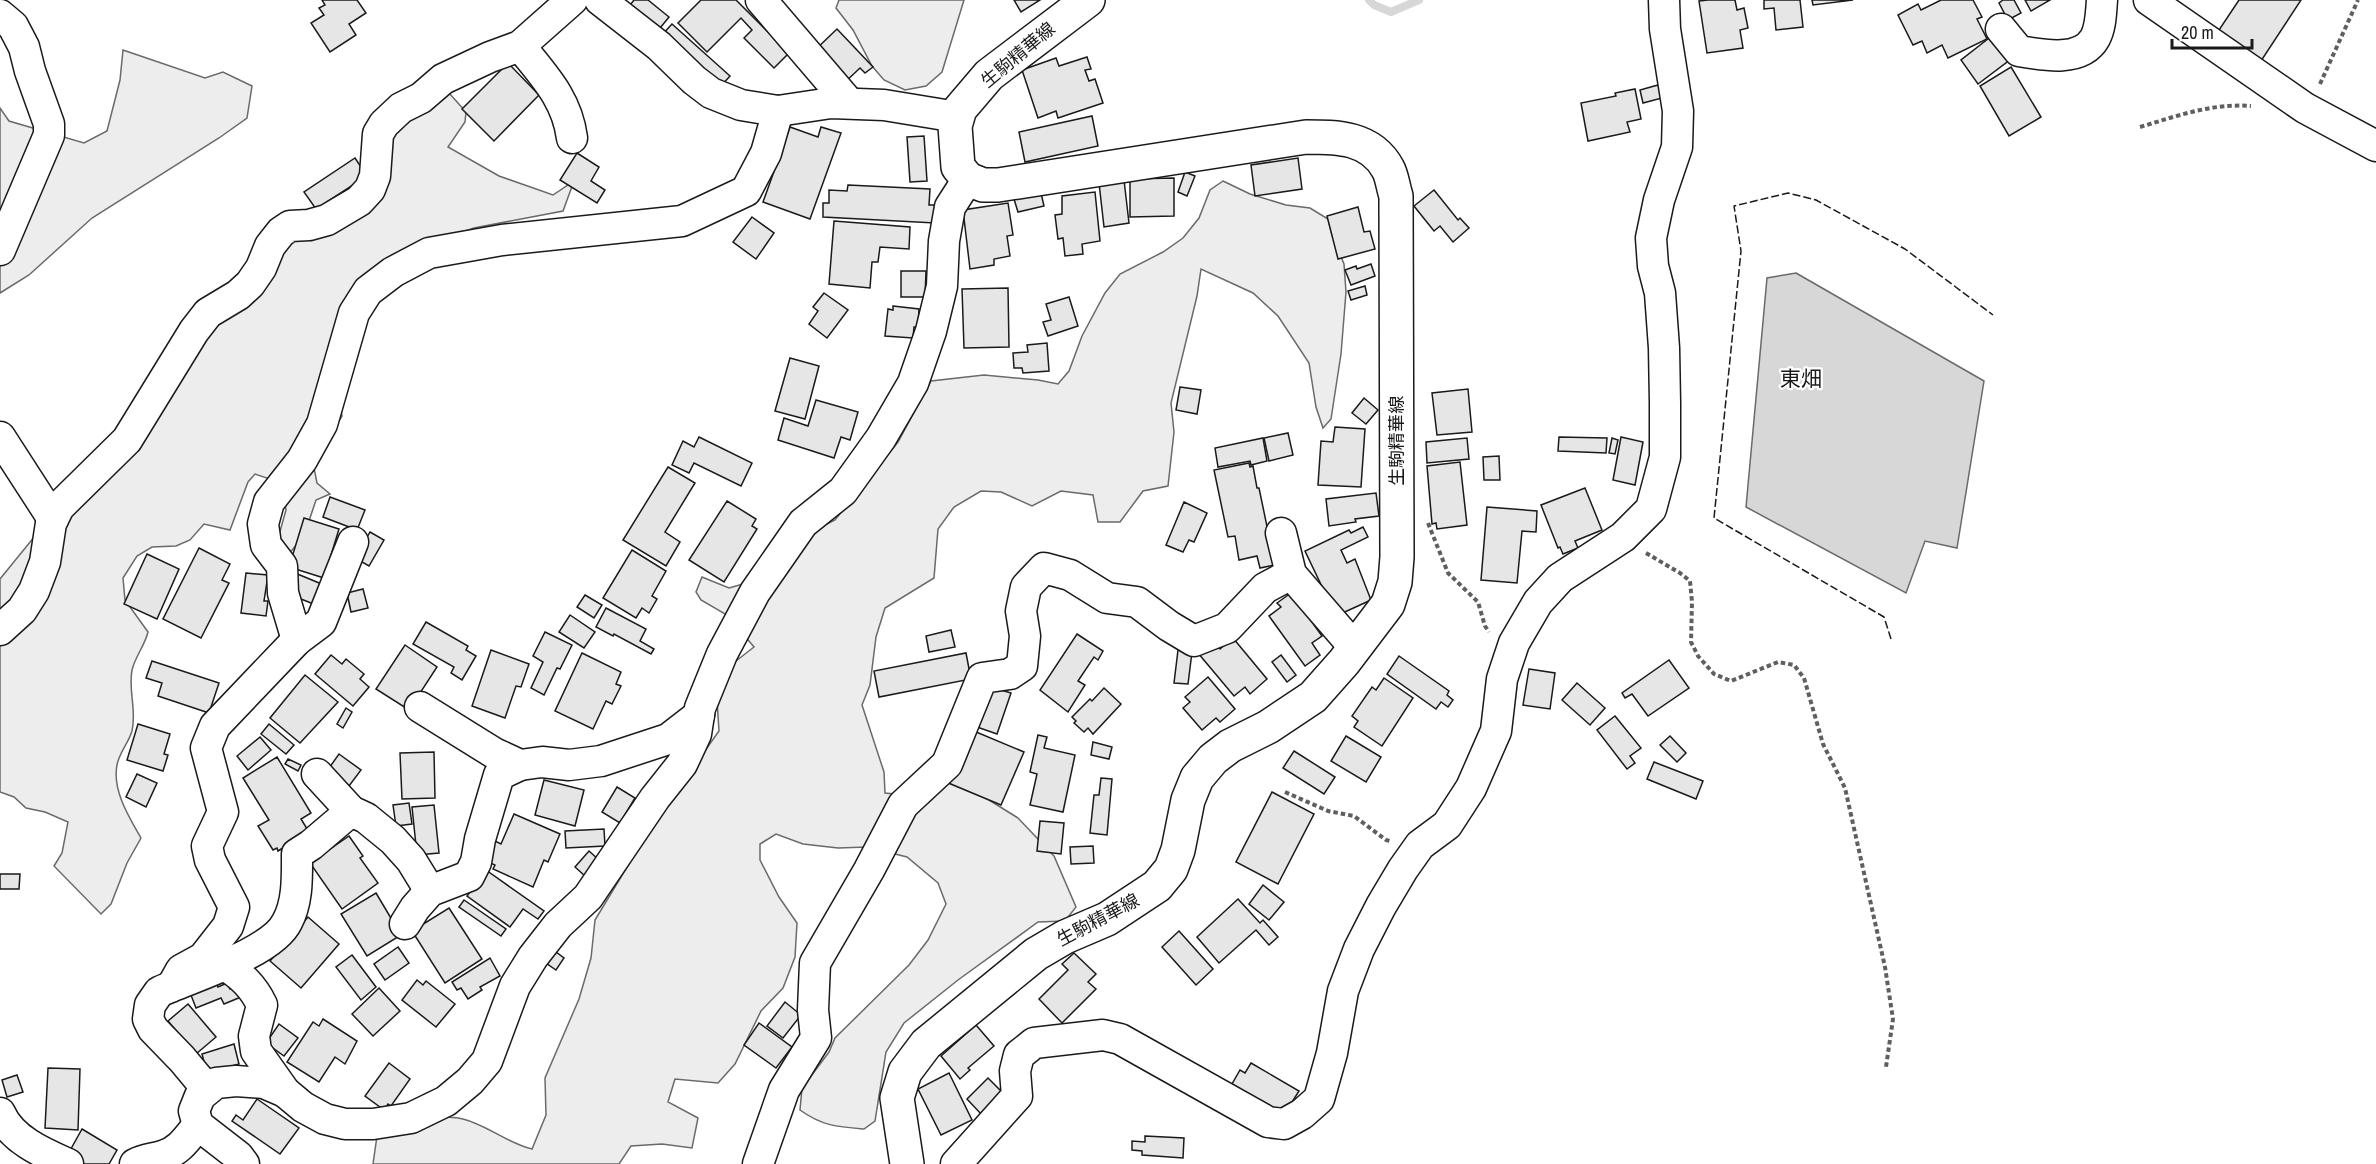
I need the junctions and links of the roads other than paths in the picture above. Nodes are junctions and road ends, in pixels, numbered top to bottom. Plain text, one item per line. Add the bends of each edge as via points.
1 (572, 0) edge
2 (600, 0) edge
3 (761, 0) edge
4 (1088, 0) edge
5 (1664, 0) edge
6 (2102, 0) edge
7 (2149, 0) edge
8 (0, 15) edge
9 (2001, 29) dead end
10 (520, 46) junction
11 (849, 103) junction
12 (778, 111) junction
13 (957, 117) junction
14 (572, 138) dead end
15 (2376, 146) edge
16 (968, 179) junction
17 (0, 250) edge
18 (0, 436) edge
19 (53, 519) junction
20 (1281, 533) dead end
21 (353, 542) dead end
22 (1291, 574) junction
23 (0, 630) edge
24 (297, 640) junction
25 (1355, 648) junction
26 (420, 707) dead end
27 (699, 715) junction
28 (520, 765) junction
29 (317, 774) dead end
30 (351, 811) junction
31 (430, 891) junction
32 (405, 924) dead end
33 (223, 964) junction
34 (172, 986) junction
35 (207, 1089) junction
36 (285, 1092) junction
37 (0, 1113) edge
38 (198, 1125) junction
39 (68, 1164) edge
40 (135, 1164) edge
41 (244, 1164) edge
42 (758, 1164) edge
43 (906, 1164) edge
44 (956, 1164) edge

1 - 10 street
2 - 12 street via 711,93 741,105
3 - 11 street
4 - 13 main road, 生駒精華線 via 989,75
5 - 44 street via 1678,111 1677,147 1651,238 1664,348 1665,457 1651,509 1623,537 1560,578 1538,602 1514,643 1502,680 1496,731 1471,788 1447,825 1420,845 1380,906 1359,949 1343,991 1319,1099 1284,1124 1268,1122 1120,1039 1103,1035 1034,1043 1019,1055 1015,1071 1017,1096
6 - 9 street via 2095,39 2081,51 2051,56 2019,51
7 - 15 street via 2303,106
8 - 17 street via 13,26 24,46 49,135
10 - 14 street via 560,97 570,119
10 - 19 street via 443,79 421,98 400,108 384,124 378,134 375,176 370,189 359,201 327,220 290,226 281,232 250,284 208,312 126,440 59,507
11 - 12 street
11 - 13 street
12 - 24 street via 766,153 746,190 682,221 502,240 429,253 368,291 354,313 322,424 302,460 269,502 262,524 266,545 282,566 282,593
13 - 16 main road via 958,167
16 - 25 main road, 生駒精華線 via 998,185 1306,137 1356,140 1389,169 1396,196 1397,557 1388,604
16 - 27 street via 950,207 942,286 932,331 913,383 881,438 843,490 803,523 755,592 722,654
18 - 19 street
19 - 23 street via 45,562 34,591 22,610
20 - 22 street
21 - 24 street via 321,621
22 - 25 street
22 - 42 street via 1266,588 1227,628 1194,641 1137,602 1107,598 1070,574 1044,568 1026,587 1021,611 1025,636 1022,666 1010,674 982,678 947,764 903,805 815,963 816,1038 784,1090
24 - 34 street via 215,726 206,748 223,812 207,846 234,907 228,926 203,958 181,970
25 - 43 main road, 生駒精華線 via 1313,696 1268,727 1230,746 1197,778 1171,869 1157,886 1107,919 1036,954 926,1044 905,1072 897,1098
26 - 28 street
27 - 28 street via 668,739 601,761
27 - 36 street via 696,734 682,764 588,897 533,957 515,986 487,1060 470,1081 446,1101 411,1118 373,1124 325,1119
28 - 31 street via 499,775 469,876
29 - 30 street
30 - 31 street via 393,840
30 - 33 street via 297,854 294,903 287,924 265,945
31 - 32 street
33 - 34 street
33 - 36 street via 256,991 262,1005 254,1036 255,1051
34 - 35 street via 159,992 150,1005 148,1019
35 - 36 street via 216,1083 236,1081 264,1083
35 - 38 street via 194,1111
37 - 39 street via 23,1140
38 - 40 street via 180,1147
38 - 41 street

